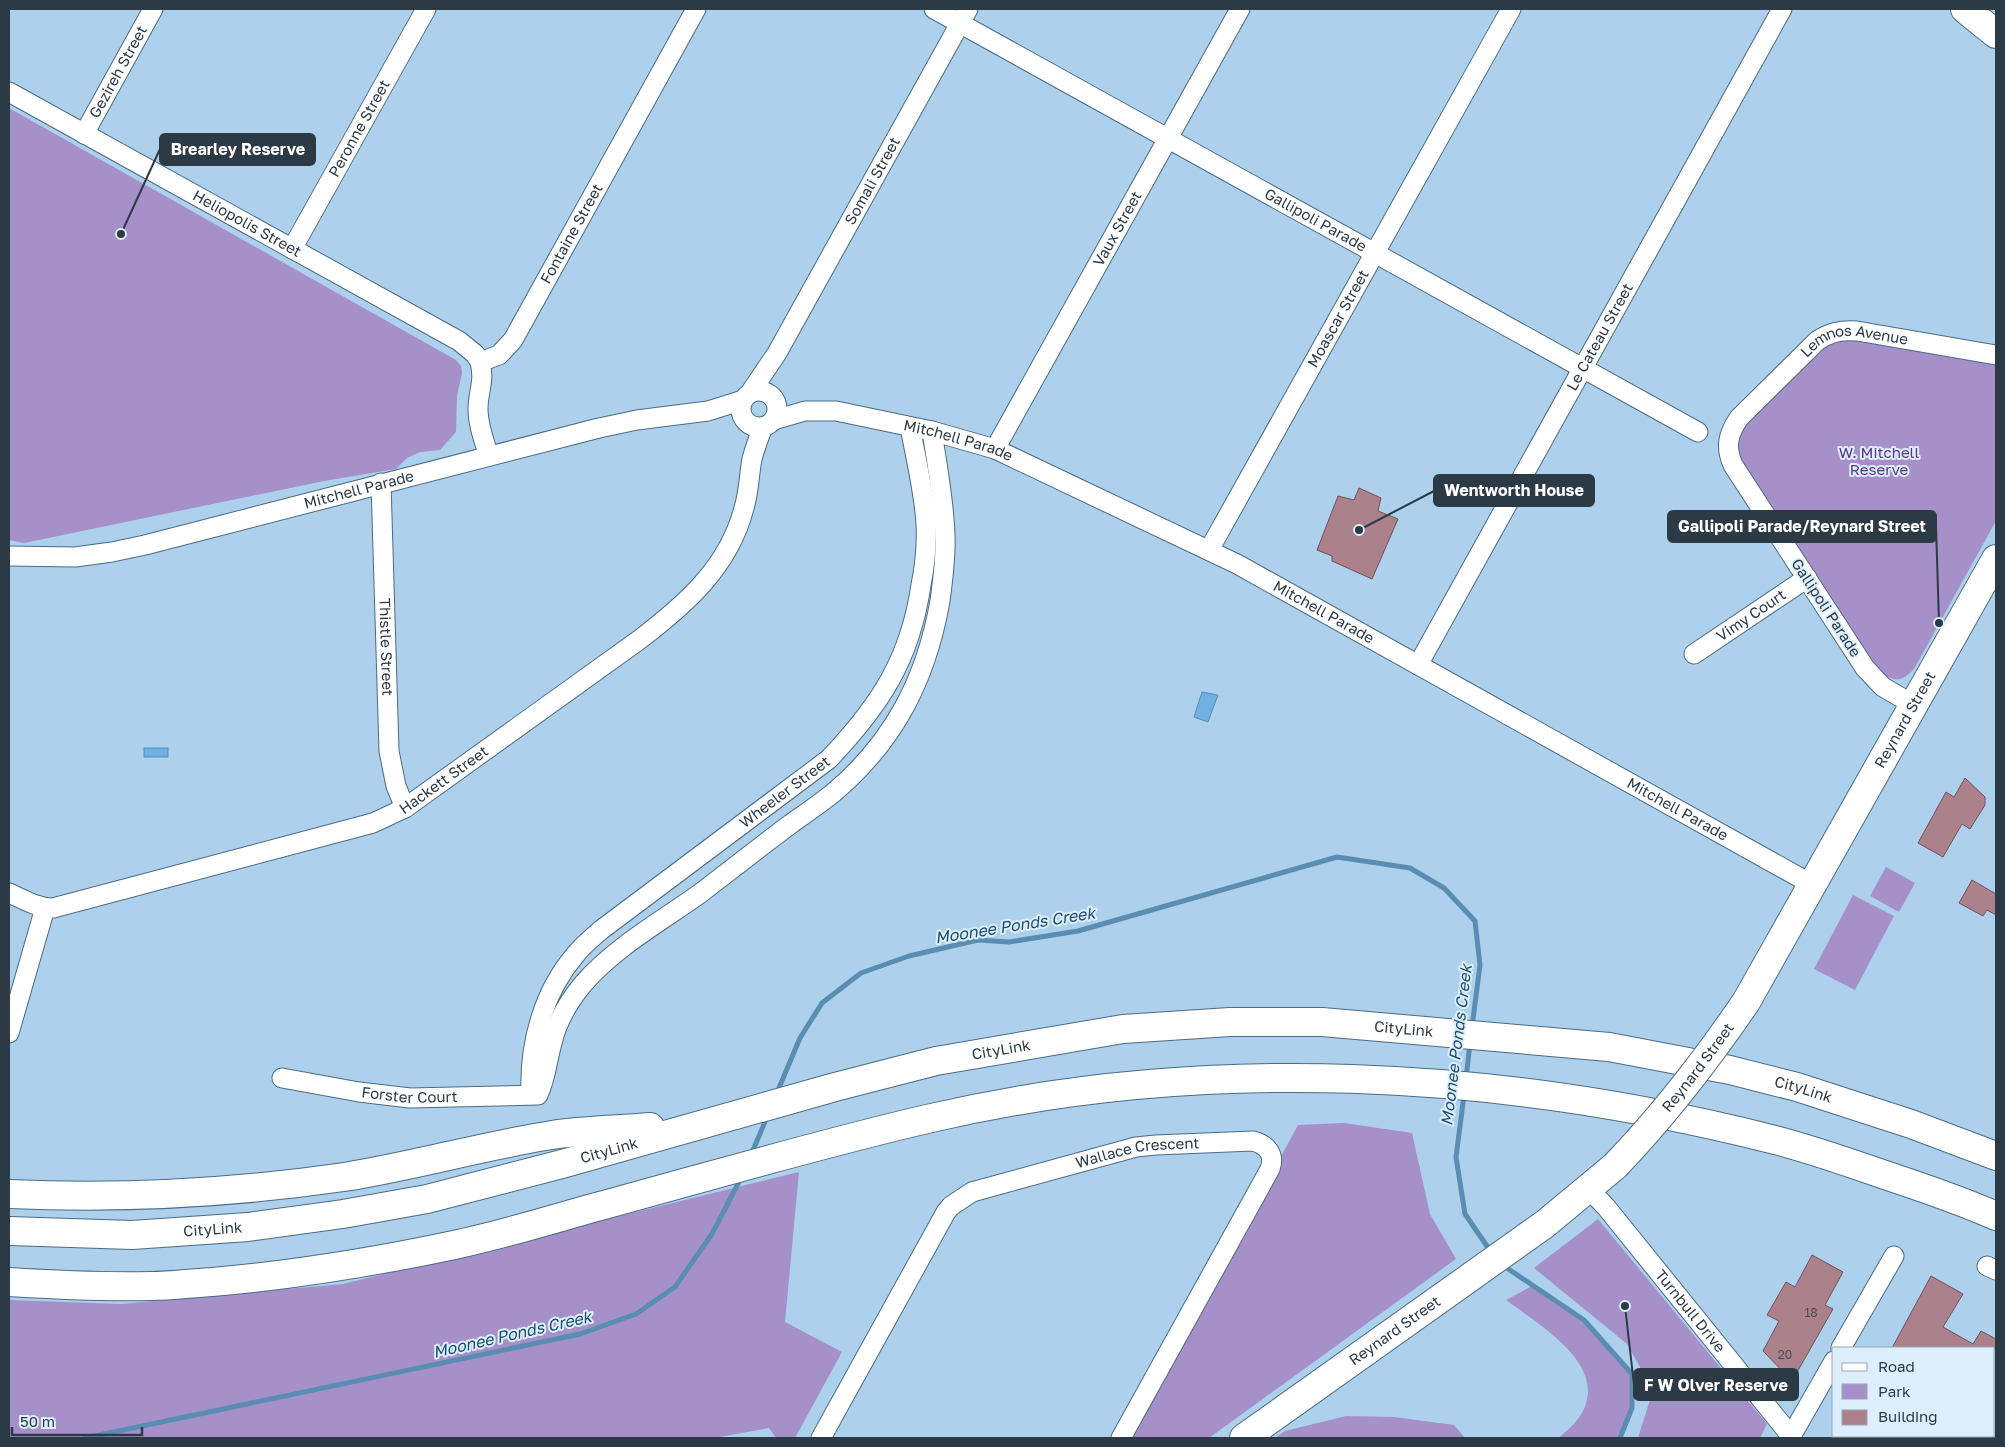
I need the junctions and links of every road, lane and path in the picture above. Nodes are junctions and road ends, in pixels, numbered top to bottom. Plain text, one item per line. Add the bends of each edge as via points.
1 (153, 9) edge
2 (426, 9) edge
3 (696, 9) edge
4 (934, 9) edge
5 (1240, 9) edge
6 (1511, 9) edge
7 (1782, 9) edge
8 (1965, 9) edge
9 (964, 16) edge
10 (1996, 34) edge
11 (9, 92) edge
12 (84, 134) junction
13 (1168, 138) junction
14 (292, 249) junction
15 (1375, 254) junction
16 (777, 353) junction
17 (1996, 355) edge
18 (480, 362) junction
19 (1583, 369) junction
20 (746, 397) junction
21 (772, 397) junction
22 (708, 411) junction
23 (805, 411) junction
24 (757, 422) junction
25 (910, 427) junction
26 (932, 431) junction
27 (1698, 432) dead end
28 (1728, 443) joint
29 (995, 449) junction
30 (488, 456) junction
31 (381, 483) junction
32 (1209, 550) junction
33 (9, 556) edge
34 (1996, 559) edge
35 (1807, 578) junction
36 (1694, 654) dead end
37 (1418, 664) junction
38 (1914, 705) junction
39 (405, 808) junction
40 (1813, 885) junction
41 (9, 893) edge
42 (45, 908) junction
43 (9, 1033) edge
44 (282, 1078) dead end
45 (535, 1095) junction
46 (713, 1122) junction
47 (1996, 1156) edge
48 (1588, 1188) junction
49 (9, 1194) edge
50 (1996, 1216) edge
51 (9, 1231) edge
52 (1894, 1256) dead end
53 (9, 1282) edge
54 (1842, 1347) edge
55 (1832, 1364) edge
56 (1790, 1437) edge
57 (821, 1438) edge
58 (1121, 1438) edge
59 (1244, 1438) edge

1 - 12 street, Gezireh Street
2 - 14 street, Peronne Street
3 - 18 street, Fontaine Street via 513,340 499,355
4 - 9 street, Gallipoli Parade
5 - 13 street, Vaux Street
6 - 15 street, Moascar Street
7 - 19 street, Le Cateau Street
8 - 10 main road
9 - 13 street, Gallipoli Parade
9 - 16 street, Somali Street
11 - 12 street, Heliopolis Street
12 - 14 street, Heliopolis Street
13 - 15 street, Gallipoli Parade
13 - 29 street, Vaux Street
14 - 18 street, Heliopolis Street via 459,341
15 - 19 street, Gallipoli Parade
15 - 32 street, Moascar Street
16 - 20 street, Somali Street
16 - 21 street, Somali Street via 771,372
17 - 28 street, Lemnos Avenue via 1856,331 1835,332 1817,341 1739,418
18 - 30 street via 483,372 478,410
19 - 27 street, Gallipoli Parade
19 - 37 street, Le Cateau Street
20 - 21 street via 760,391
20 - 22 street, Mitchell Parade
20 - 24 street via 741,409
21 - 23 street, Mitchell Parade
21 - 24 street via 777,409
22 - 24 street, Mitchell Parade
22 - 30 street, Mitchell Parade via 636,420
23 - 24 street, Mitchell Parade
23 - 25 street, Mitchell Parade via 836,412
24 - 39 street, Hackett Street via 748,494 736,533 714,571 687,602
25 - 26 street, Mitchell Parade
25 - 45 street, Wheeler Street via 922,484 926,548 912,631 891,681 854,733 829,759 576,952 562,971 543,1009 534,1054
26 - 29 street, Mitchell Parade
26 - 45 street, Wheeler Street via 945,535 944,575 926,659 916,687 900,714 864,763 832,794 616,952 583,984 558,1025 544,1082
28 - 35 street, Gallipoli Parade via 1728,455 1733,464
29 - 32 street, Mitchell Parade
30 - 31 street, Mitchell Parade
31 - 33 street, Mitchell Parade via 112,552 75,557
31 - 39 street, Thistle Street via 389,752 396,786
32 - 37 street, Mitchell Parade
34 - 38 main road, Reynard Street
35 - 36 street, Vimy Court
35 - 38 street, Gallipoli Parade via 1865,668 1883,687
37 - 40 street, Mitchell Parade
38 - 40 main road, Reynard Street
39 - 42 street, Hackett Street via 373,823
40 - 48 main road, Reynard Street, bridge via 1746,1002 1717,1045 1652,1128
41 - 42 street
42 - 43 street
44 - 45 street, Forster Court via 410,1098
46 - 47 main road, CityLink via 936,1062 1123,1029 1230,1022 1322,1022 1609,1047 1730,1070 1797,1087
46 - 49 main road via 552,1135 364,1173 261,1188 78,1197
46 - 51 main road, CityLink via 427,1199 343,1214 248,1227 132,1235
48 - 56 street, Turnbull Drive
48 - 59 main road, Reynard Street via 1455,1290
50 - 53 main road via 1947,1196 1779,1140 1609,1104 1440,1083 1323,1078 1223,1080 1132,1086 1028,1099 940,1116 460,1244 365,1263 258,1278 155,1286
52 - 54 street
55 - 56 street
57 - 58 street, Wallace Crescent via 946,1212 957,1202 972,1192 1136,1147 1259,1143 1269,1150 1270,1169

